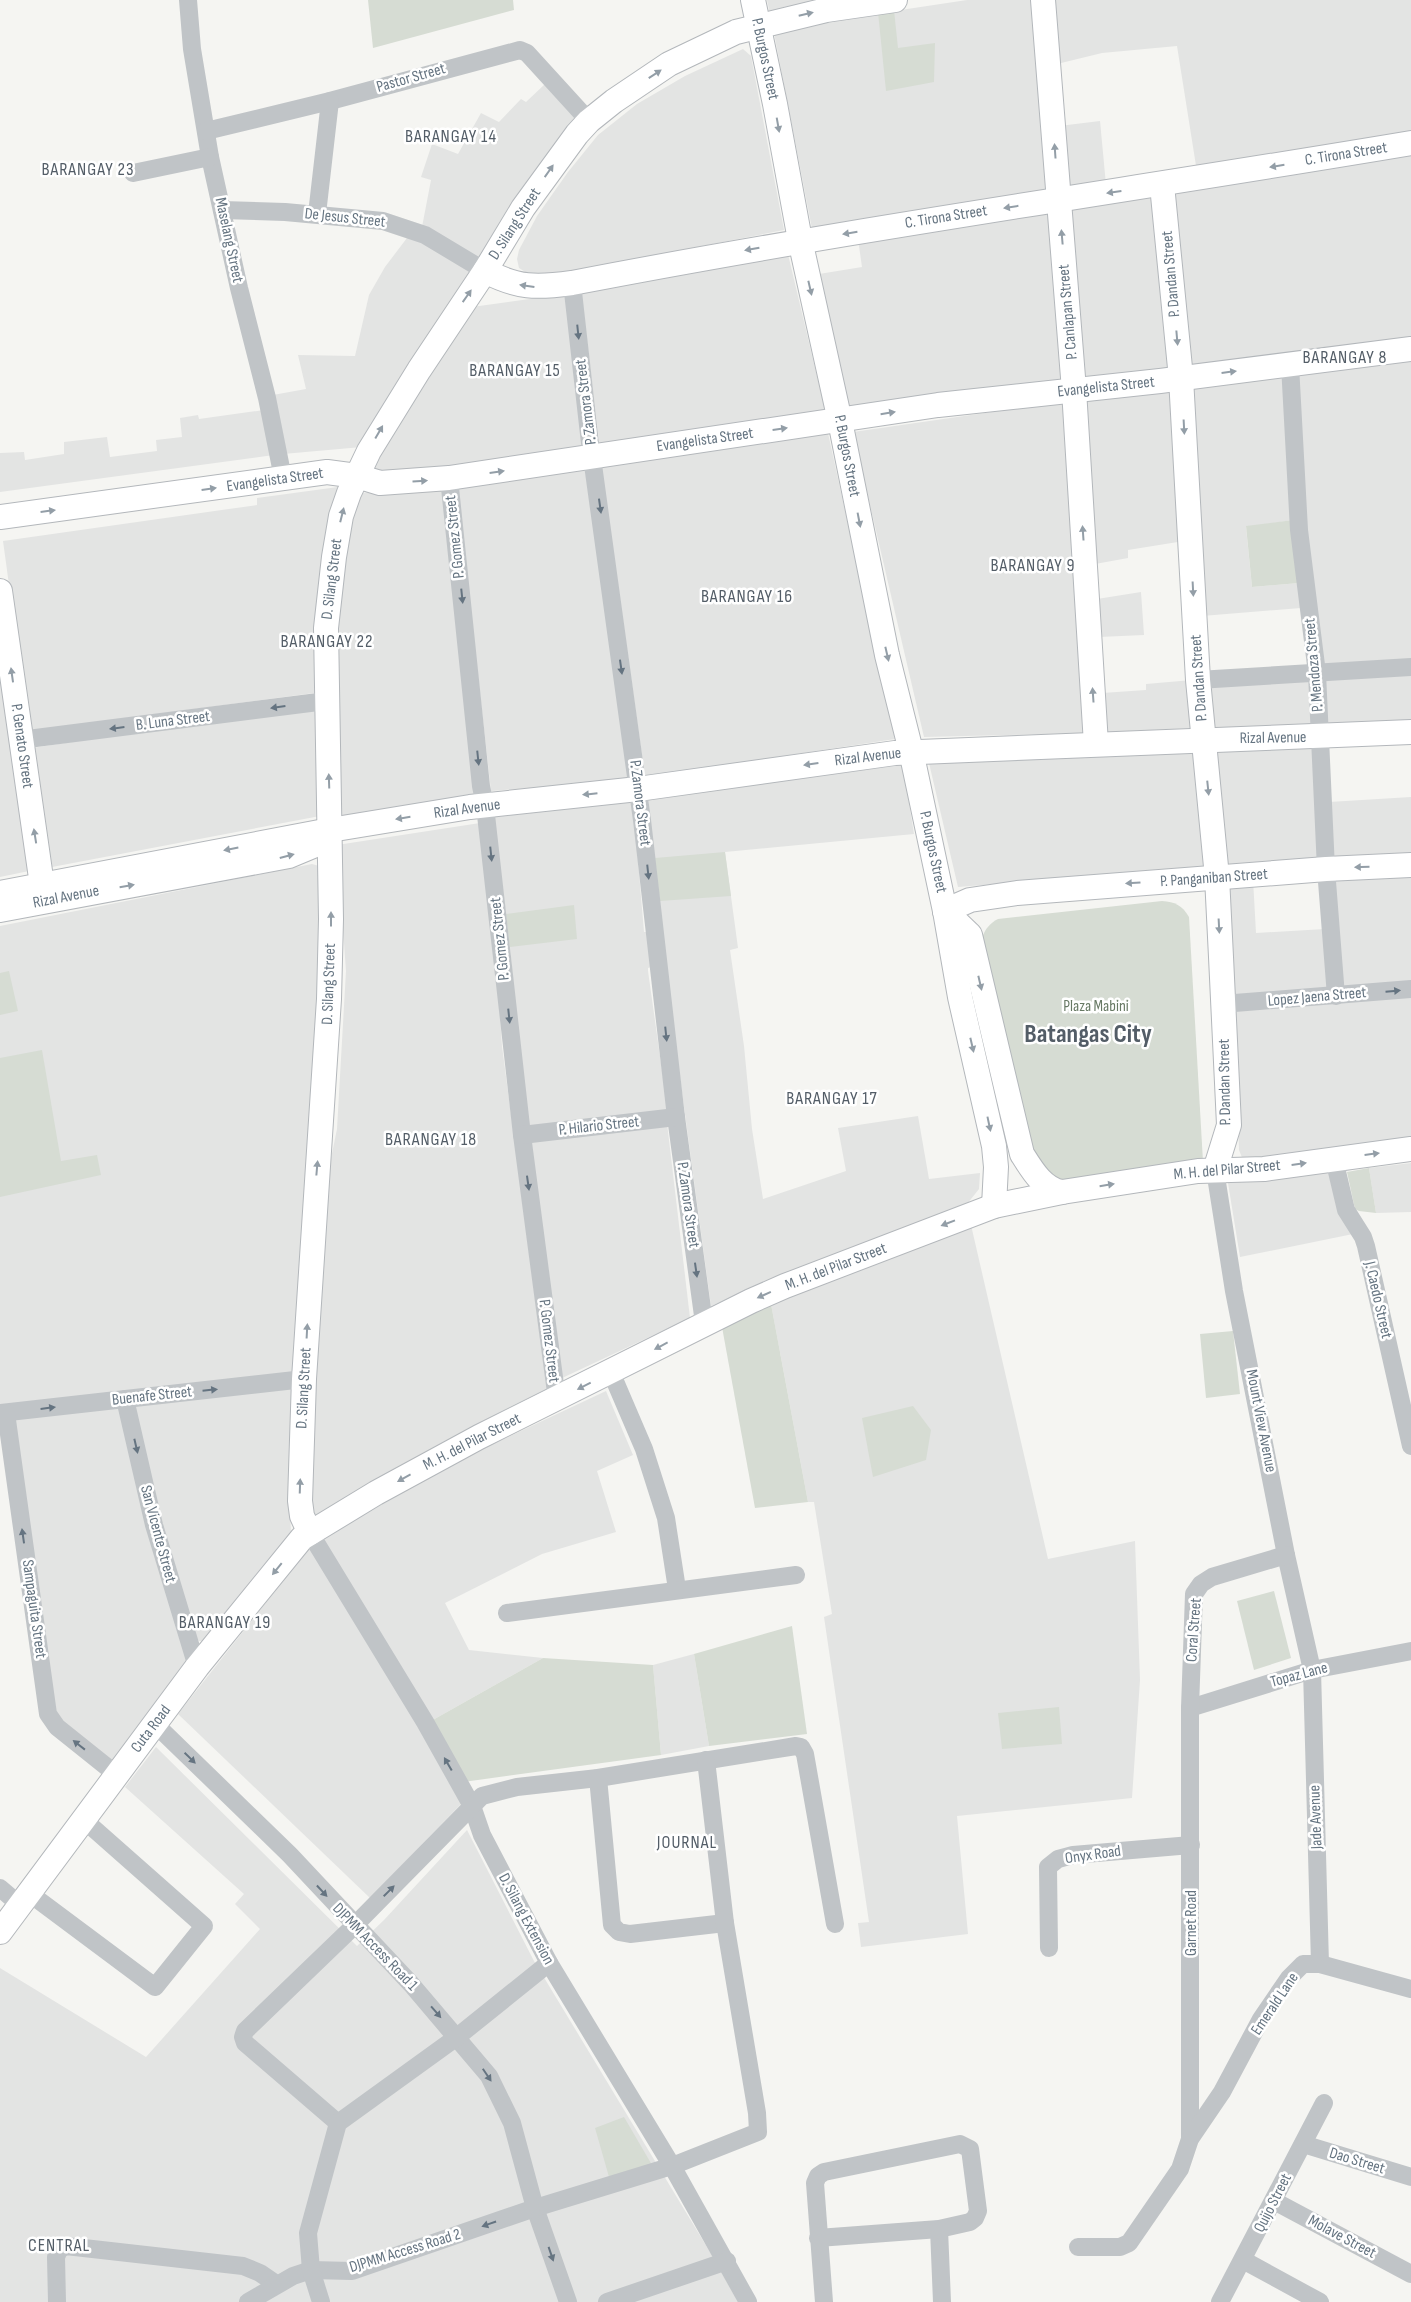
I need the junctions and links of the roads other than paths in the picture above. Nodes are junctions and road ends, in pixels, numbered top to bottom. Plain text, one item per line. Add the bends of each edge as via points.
1 (188, 0) edge
2 (753, 0) edge
3 (895, 0) edge
4 (1043, 0) edge
5 (758, 25) junction
6 (330, 101) junction
7 (589, 121) junction
8 (206, 131) junction
9 (1411, 143) edge
10 (210, 157) junction
11 (132, 172) dead end
12 (1162, 185) junction
13 (1059, 199) junction
14 (222, 210) junction
15 (317, 214) junction
16 (800, 240) junction
17 (485, 271) junction
18 (572, 283) junction
19 (1411, 349) edge
20 (1290, 365) junction
21 (1181, 378) junction
22 (1074, 390) junction
23 (840, 421) junction
24 (593, 457) junction
25 (357, 476) junction
26 (283, 478) junction
27 (449, 478) junction
28 (0, 517) edge
29 (0, 590) edge
30 (1411, 668) edge
31 (1316, 673) junction
32 (1198, 680) junction
33 (326, 701) junction
34 (1411, 732) edge
35 (1320, 737) junction
36 (1203, 739) junction
37 (20, 740) junction
38 (1096, 744) junction
39 (911, 751) junction
40 (638, 789) junction
41 (485, 806) junction
42 (330, 830) junction
43 (1411, 865) edge
44 (1326, 869) junction
45 (1216, 877) junction
46 (0, 893) edge
47 (43, 893) junction
48 (1017, 893) junction
49 (0, 910) edge
50 (945, 911) junction
51 (970, 935) junction
52 (1411, 989) edge
53 (1336, 996) junction
54 (1222, 1004) junction
55 (676, 1117) junction
56 (522, 1135) junction
57 (1411, 1149) edge
58 (1334, 1159) junction
59 (1026, 1161) junction
60 (996, 1167) junction
61 (1215, 1170) junction
62 (1062, 1192) junction
63 (994, 1206) junction
64 (704, 1323) junction
65 (612, 1372) junction
66 (304, 1379) junction
67 (125, 1399) junction
68 (557, 1400) junction
69 (3, 1413) edge
70 (1408, 1419) edge
71 (1411, 1446) edge
72 (310, 1533) junction
73 (1286, 1556) junction
74 (796, 1575) dead end
75 (677, 1589) junction
76 (506, 1613) dead end
77 (1411, 1651) edge
78 (197, 1667) junction
79 (1312, 1670) junction
80 (1190, 1708) junction
81 (155, 1724) junction
82 (706, 1760) junction
83 (117, 1775) junction
84 (598, 1778) junction
85 (472, 1806) junction
86 (84, 1820) junction
87 (1191, 1845) junction
88 (0, 1888) edge
89 (25, 1899) junction
90 (725, 1923) junction
91 (835, 1924) dead end
92 (354, 1926) junction
93 (0, 1932) edge
94 (1049, 1948) dead end
95 (549, 1963) junction
96 (1320, 1964) junction
97 (1411, 1988) edge
98 (457, 2037) junction
99 (1324, 2102) dead end
100 (338, 2123) junction
101 (1190, 2139) junction
102 (1303, 2144) junction
103 (672, 2166) junction
104 (1411, 2177) edge
105 (1274, 2200) junction
106 (536, 2208) junction
107 (939, 2229) junction
108 (818, 2238) junction
109 (1078, 2247) dead end
110 (1243, 2260) junction
111 (727, 2261) junction
112 (311, 2270) junction
113 (1411, 2274) edge
114 (276, 2284) junction
115 (57, 2302) edge
116 (248, 2302) edge
117 (321, 2302) edge
118 (568, 2302) edge
119 (607, 2302) edge
120 (748, 2302) edge
121 (824, 2302) edge
122 (942, 2302) edge
123 (1220, 2302) edge
124 (1320, 2302) edge

1 - 8 street, Maselang Street via 192,48
2 - 5 street, P. Burgos Street
5 -> 3 street, D. Silang Street via 826,10
13 -> 4 street, P. Canlapan Street
7 -> 5 street, D. Silang Street via 669,64
5 -> 16 street, P. Burgos Street
6 - 7 street, Pastor Street via 520,50 527,53
6 - 8 street, Pastor Street
6 - 15 street
17 -> 7 street, D. Silang Street via 523,208
8 - 10 street, Maselang Street
9 -> 12 street, C. Tirona Street
10 - 11 street
10 - 14 street, Maselang Street
12 -> 13 street, C. Tirona Street
12 -> 21 street, P. Dandan Street
13 -> 16 street, C. Tirona Street
22 -> 13 street, P. Canlapan Street
14 - 15 street, De Jesus Street
14 - 26 street, Maselang Street
15 - 17 street, De Jesus Street via 383,220 402,226 425,235
16 -> 18 street, C. Tirona Street
16 -> 23 street, P. Burgos Street
18 -> 17 street, C. Tirona Street via 540,288 524,286
25 -> 17 street, D. Silang Street via 385,423
18 -> 24 street, P. Zamora Street
19 - 20 street, Evangelista Street
21 -> 20 street, Evangelista Street
20 - 31 street, P. Mendoza Street via 1299,530
21 - 22 street, Evangelista Street
21 -> 32 street, P. Dandan Street
23 -> 22 street, Evangelista Street via 938,405
38 -> 22 street, P. Canlapan Street
24 -> 23 street, Evangelista Street
23 -> 39 street, P. Burgos Street via 887,655
27 -> 24 street, Evangelista Street
24 -> 40 street, P. Zamora Street
25 - 26 street, Evangelista Street via 327,472
25 -> 27 street, Evangelista Street via 380,483
33 -> 25 street, D. Silang Street via 326,628 334,557 341,516
28 -> 26 street, Evangelista Street
27 -> 41 street, P. Gomez Street
37 -> 29 street, P. Genato Street
30 - 31 street
31 - 32 street
31 - 35 street, P. Mendoza Street
32 - 36 street, P. Dandan Street
33 -> 37 street, B. Luna Street
42 -> 33 street, D. Silang Street
34 - 35 street, Rizal Avenue
35 - 36 street, Rizal Avenue
35 - 44 street, P. Mendoza Street
36 - 38 street, Rizal Avenue
36 -> 45 street, P. Dandan Street
47 -> 37 street, P. Genato Street
38 - 39 street, Rizal Avenue
39 -> 40 street, Rizal Avenue
39 - 50 street, P. Burgos Street
40 -> 41 street, Rizal Avenue
40 -> 55 street, P. Zamora Street
41 -> 42 street, Rizal Avenue
41 -> 56 street, P. Gomez Street
42 - 47 street, Rizal Avenue
66 -> 42 street, D. Silang Street via 329,999
43 -> 44 street, P. Panganiban Street
44 - 45 street, P. Panganiban Street
44 - 53 street, P. Mendoza Street
45 -> 48 street, P. Panganiban Street
45 -> 54 street, P. Dandan Street
46 - 47 street, Rizal Avenue
47 - 49 street, Rizal Avenue
48 - 50 street, P. Panganiban Street via 970,900
48 - 51 street, P. Panganiban Street via 975,921
50 - 51 street, P. Burgos Street
50 -> 60 street, P. Burgos Street
51 -> 59 street via 1017,1141
53 -> 52 street, Lopez Jaena Street
53 - 54 street, Lopez Jaena Street
54 - 61 street, P. Dandan Street via 1229,1125
55 - 56 street, P. Hilario Street
55 -> 64 street, P. Zamora Street
56 -> 68 street, P. Gomez Street
58 -> 57 street, M. H. del Pilar Street
61 -> 58 street, M. H. del Pilar Street via 1264,1169
58 - 70 street, J. Caedo Street via 1346,1210 1366,1246
59 - 60 street
59 - 62 street via 1040,1180 1053,1190
60 - 63 street, P. Burgos Street
62 -> 61 street, M. H. del Pilar Street
61 - 73 street, Mount View Avenue via 1234,1291
62 - 63 street, M. H. del Pilar Street
63 -> 64 street, M. H. del Pilar Street via 785,1286
64 -> 65 street, M. H. del Pilar Street
65 -> 68 street, M. H. del Pilar Street
65 - 75 street via 644,1449 666,1518
67 -> 66 street, Buenafe Street
72 -> 66 street, D. Silang Street via 302,1516 300,1501
69 -> 67 street, Buenafe Street
67 -> 78 street, San Vicente Street via 154,1525
68 -> 72 street, M. H. del Pilar Street via 439,1458
83 -> 69 street, Sampaguita Street via 57,1728 48,1714
70 - 71 street, J. Caedo Street
72 -> 78 street, Cuta Road via 302,1538
85 -> 72 street, D. Silang Extension
73 - 79 street, Mount View Avenue
73 - 80 street, Coral Street via 1212,1578 1201,1584 1194,1594
74 - 75 street
75 - 76 street
77 - 79 street, Topaz Lane
78 - 81 street, Cuta Road
79 - 80 street, Topaz Lane
79 - 96 street, Jade Avenue
80 - 87 street, Garnet Road
81 - 83 street, Cuta Road
81 -> 92 street, DJPMM Access Road 1 via 290,1855
82 - 84 street
82 - 90 street
82 - 91 street via 801,1747 805,1754
83 - 86 street, Cuta Road
84 - 85 street via 517,1787 482,1796
84 - 90 street via 612,1926 619,1932 630,1934
92 -> 85 street
85 - 95 street, D. Silang Extension via 482,1835
86 - 89 street, Cuta Road
86 - 89 street via 204,1926 155,1987
87 - 94 street, Onyx Road via 1058,1859 1048,1867
87 - 101 street, Garnet Road
88 - 89 street
89 - 93 street, Cuta Road
90 - 103 street, DJPMM Access Road 2 via 758,2132
92 -> 98 street, DJPMM Access Road 1
92 - 100 street via 245,2030 243,2037 245,2043
95 - 98 street
95 - 103 street, D. Silang Extension
96 - 97 street, Emerald Lane
96 - 101 street, Emerald Lane via 1303,1964 1289,1978 1261,2019 1222,2092
98 - 100 street
98 -> 106 street, DJPMM Access Road 1 via 489,2076 512,2123
99 - 102 street, Quijo Street
100 - 112 street via 310,2217
101 - 109 street via 1180,2169 1129,2243 1120,2248
102 - 104 street, Dao Street
102 - 105 street, Quijo Street
103 - 106 street, DJPMM Access Road 2
103 - 111 street, D. Silang Extension
105 - 110 street, Quijo Street
105 - 113 street, Molave Street
106 -> 112 street, DJPMM Access Road 2 via 352,2271
106 -> 118 street, DJPMM Access Road 1
107 - 108 street
107 - 108 street via 970,2222 978,2211 970,2149 960,2144 824,2172 815,2183
107 - 122 street
108 - 121 street
110 - 123 street, Quijo Street
110 - 124 street
111 - 119 street
111 - 120 street, D. Silang Extension
112 - 114 street, DJPMM Access Road 2
112 - 117 street
114 - 115 street via 243,2266 66,2246 56,2257
114 - 116 street, DJPMM Access Road 2

